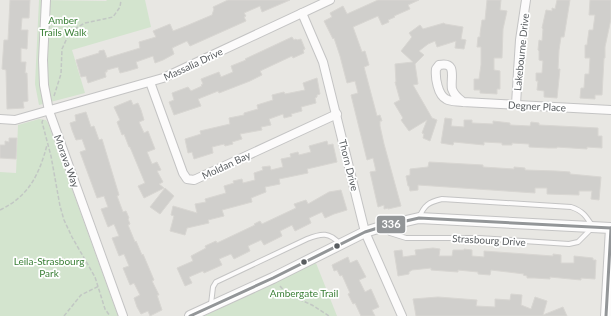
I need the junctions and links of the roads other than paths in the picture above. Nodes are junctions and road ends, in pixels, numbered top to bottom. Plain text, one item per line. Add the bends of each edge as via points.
1 (46, 0) edge
2 (330, 0) edge
3 (526, 0) edge
4 (302, 13) junction
5 (150, 82) junction
6 (462, 102) junction
7 (516, 104) junction
8 (611, 110) edge
9 (49, 111) junction
10 (337, 114) junction
11 (0, 119) edge
12 (419, 218) junction
13 (384, 226) junction
14 (592, 227) junction
15 (611, 227) edge
16 (365, 232) junction
17 (341, 245) junction
18 (211, 307) junction
19 (123, 316) edge
20 (190, 316) edge
21 (402, 316) edge
22 (606, 316) edge

1 - 9 street, Morava Way via 43,66
2 - 4 street, Massalia Drive
3 - 7 street, Lakebourne Drive via 520,40
4 - 5 street, Massalia Drive
4 - 10 street, Thorn Drive via 324,62
5 - 9 street, Massalia Drive
5 - 10 street, Moldan Bay via 187,179 194,180
6 - 6 street, Degner Place via 452,89 452,69 445,64 440,65 435,72 442,95 449,100
6 - 7 street, Degner Place
7 - 8 street, Degner Place
9 - 11 street, Massalia Drive via 15,120
9 - 19 street, Morava Way
10 - 16 street, Thorn Drive
12 - 13 street, Strasbourg Drive
12 - 14 street, Strasbourg Drive
12 - 14 lane via 429,202 442,199 571,207 586,215
13 - 14 lane, Strasbourg Drive via 390,234 406,238 479,238 569,244 578,242
13 - 16 street, Strasbourg Drive
14 - 15 street, Strasbourg Drive
15 - 22 street
16 - 17 street, Strasbourg Drive
16 - 21 street, Thorn Drive
17 - 18 street, Strasbourg Drive
17 - 18 lane via 326,234 316,235 220,280 213,287
18 - 20 street, Strasbourg Drive

